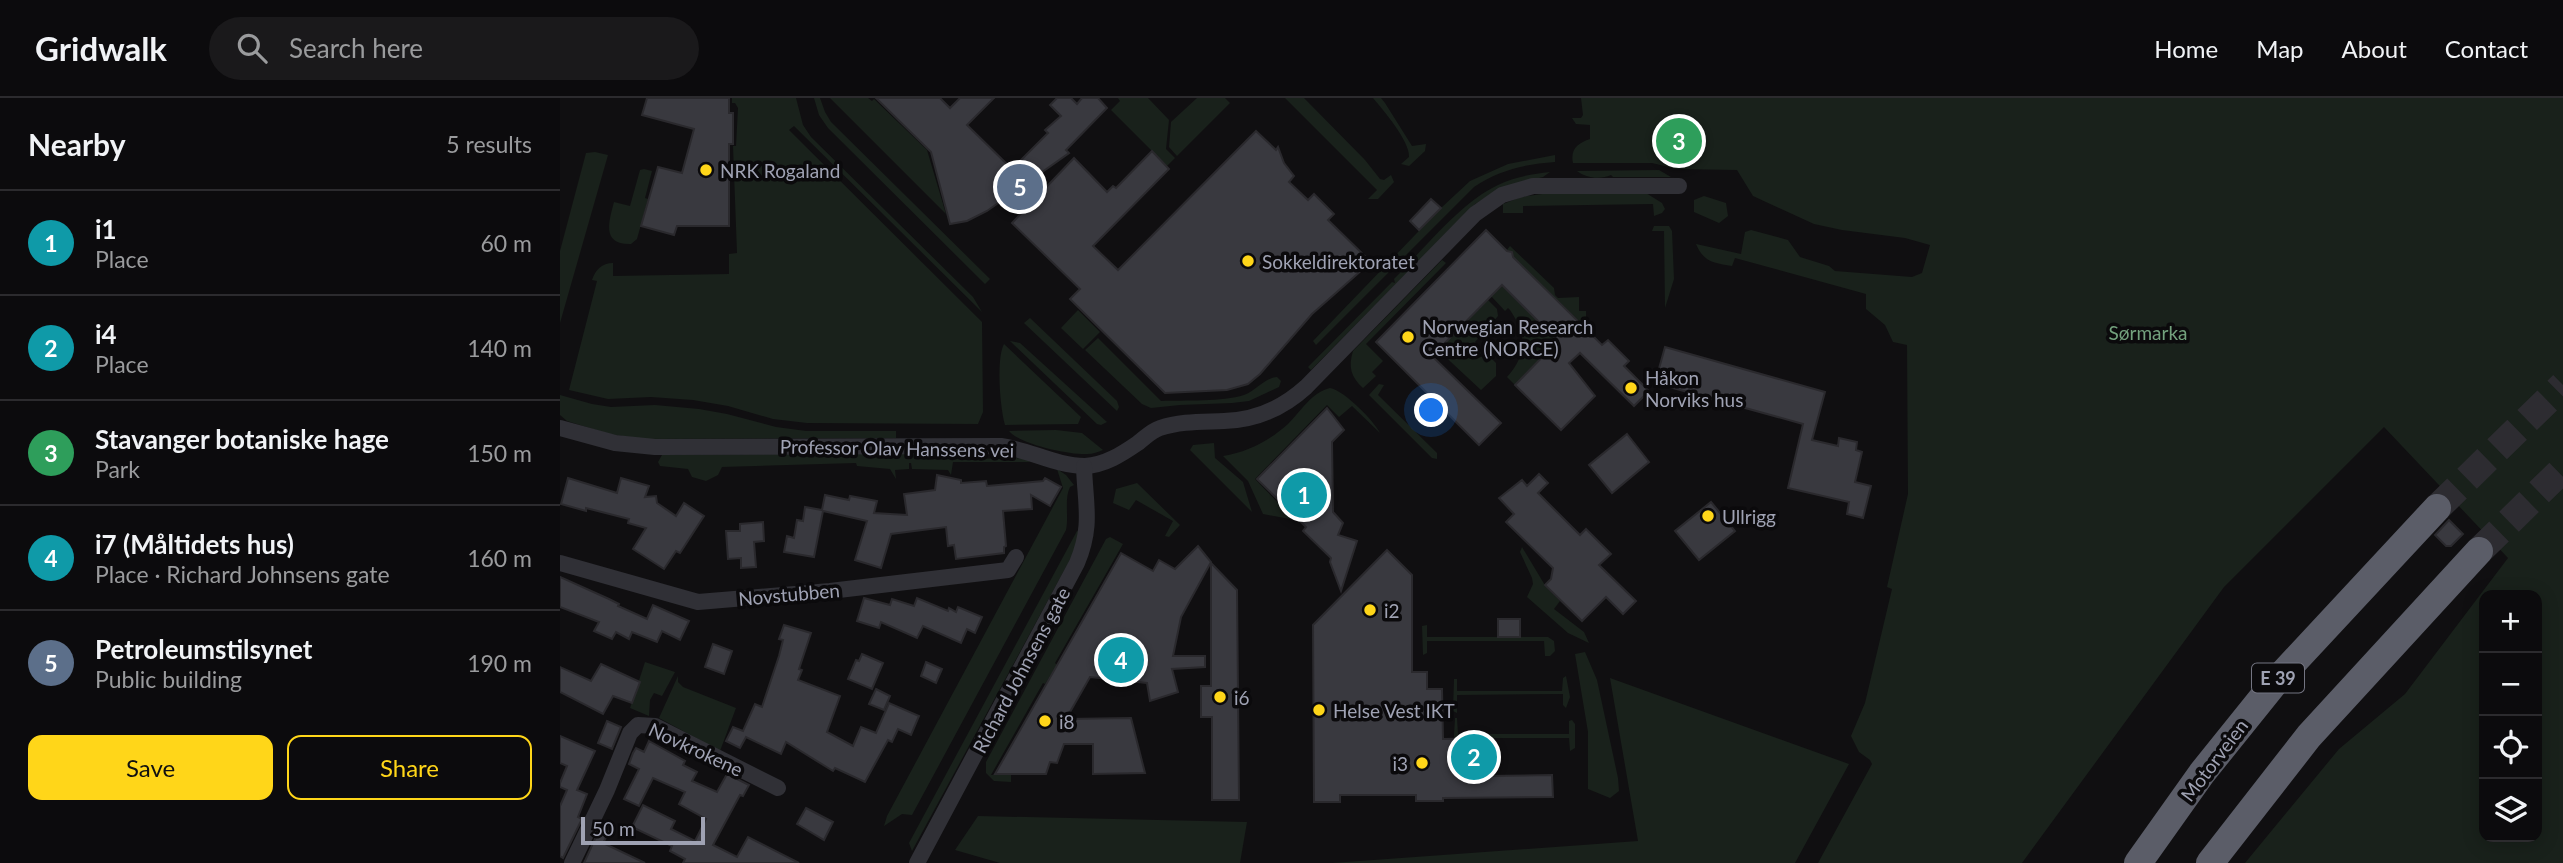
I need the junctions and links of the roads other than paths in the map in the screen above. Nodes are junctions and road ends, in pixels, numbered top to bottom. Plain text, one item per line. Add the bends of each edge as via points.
1 (1679, 186) dead end
2 (560, 428) edge
3 (1084, 466) junction
4 (2437, 508) tunnel mouth
5 (2479, 551) tunnel mouth
6 (1016, 557) dead end
7 (560, 563) edge
8 (778, 788) dead end
9 (572, 863) edge
10 (916, 863) edge
11 (2138, 863) edge
12 (2210, 863) edge

1 - 3 street, Professor Olav Hanssens vei via 1542,185 1503,195 1475,214 1306,387 1280,406 1240,420 1159,428 1121,455
2 - 3 street, Professor Olav Hanssens vei via 615,443 655,447 1002,446
3 - 10 street, Richard Johnsens gate via 1088,529 1077,563
4 - 11 highway, Motorveien / E 39 via 2276,681
5 - 12 highway via 2309,736
6 - 7 street, Novstubben via 1008,570 698,602
8 - 9 street, Novkrokene via 655,726 638,725 630,733

